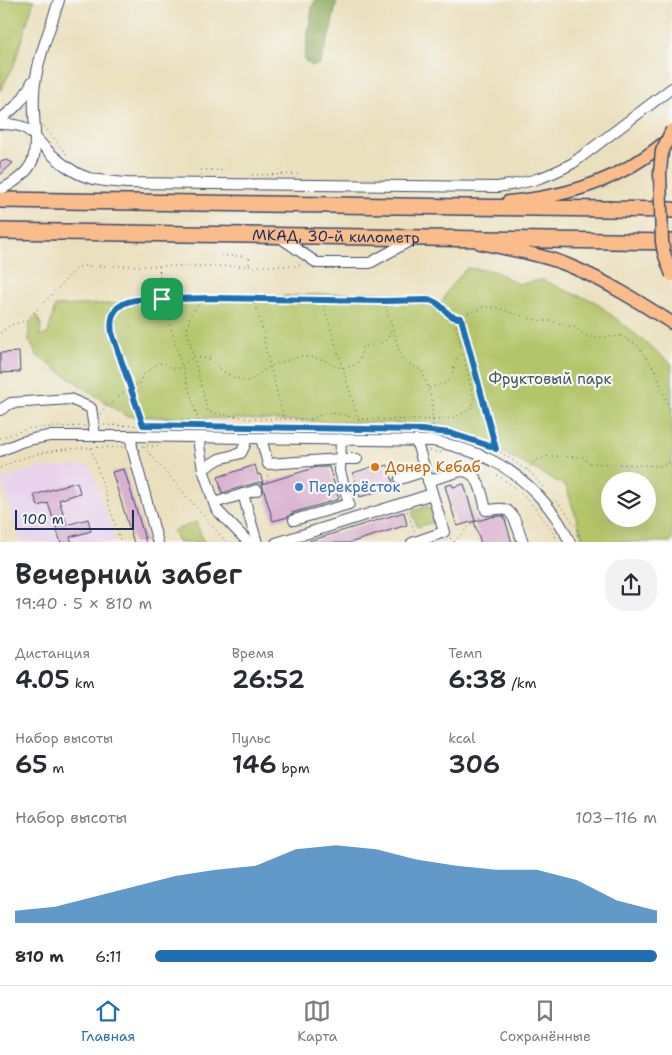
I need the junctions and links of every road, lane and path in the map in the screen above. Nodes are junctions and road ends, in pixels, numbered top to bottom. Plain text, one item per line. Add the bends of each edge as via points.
1 (59, 0) edge
2 (40, 60) junction
3 (672, 88) edge
4 (0, 120) edge
5 (0, 124) edge
6 (43, 125) dead end
7 (672, 130) edge
8 (672, 136) edge
9 (34, 138) junction
10 (70, 158) dead end
11 (221, 172) dead end
12 (299, 174) dead end
13 (250, 175) dead end
14 (201, 176) dead end
15 (0, 190) edge
16 (0, 200) edge
17 (461, 207) junction
18 (672, 210) edge
19 (0, 231) edge
20 (58, 232) junction
21 (277, 235) junction
22 (0, 236) edge
23 (416, 237) junction
24 (460, 239) junction
25 (672, 242) edge
26 (221, 256) dead end
27 (317, 263) junction
28 (159, 265) junction
29 (248, 266) junction
30 (672, 275) edge
31 (212, 298) junction
32 (162, 299) junction
33 (253, 299) junction
34 (322, 300) junction
35 (384, 301) junction
36 (454, 318) junction
37 (461, 318) junction
38 (672, 323) edge
39 (392, 328) junction
40 (0, 333) edge
41 (468, 346) junction
42 (462, 352) junction
43 (193, 357) junction
44 (182, 366) junction
45 (270, 367) junction
46 (343, 368) junction
47 (130, 387) junction
48 (428, 388) junction
49 (0, 410) edge
50 (672, 415) edge
51 (284, 419) junction
52 (358, 419) junction
53 (433, 420) junction
54 (143, 425) junction
55 (361, 429) junction
56 (95, 430) junction
57 (200, 431) junction
58 (433, 431) junction
59 (131, 436) junction
60 (0, 438) edge
61 (246, 438) junction
62 (261, 438) junction
63 (341, 439) junction
64 (416, 440) junction
65 (143, 446) dead end
66 (91, 447) dead end
67 (496, 449) junction
68 (0, 451) edge
69 (340, 459) junction
70 (357, 459) dead end
71 (672, 461) edge
72 (268, 464) junction
73 (202, 469) junction
74 (527, 470) junction
75 (427, 476) junction
76 (400, 479) dead end
77 (542, 486) dead end
78 (257, 490) joint
79 (243, 494) junction
80 (432, 494) junction
81 (554, 499) dead end
82 (214, 503) junction
83 (405, 503) junction
84 (486, 510) junction
85 (294, 520) dead end
86 (120, 542) edge
87 (158, 542) edge
88 (227, 542) edge
89 (249, 542) edge
90 (257, 542) edge
91 (276, 542) edge
92 (414, 542) edge
93 (454, 542) edge
94 (523, 542) edge
95 (568, 542) edge
96 (581, 542) edge

1 - 2 street
2 - 4 street via 26,94
2 - 9 street via 34,93
3 - 9 street via 573,163 538,180 497,187 104,181 73,171
5 - 9 street via 17,125
6 - 10 path
7 - 30 main road, bridge via 662,151 660,172 662,242
8 - 17 main road via 632,166 590,186 548,196
9 - 15 street via 32,162 28,169
11 - 14 path via 201,170
12 - 13 path
16 - 17 highway, МКАД, 30-й километр
17 - 18 highway, МКАД, 30-й километр
19 - 20 highway, МКАД, 30-й километр
20 - 21 highway, МКАД, 30-й километр
20 - 22 street
21 - 23 highway, МКАД, 30-й километр
21 - 27 street
23 - 24 highway, МКАД, 30-й километр
23 - 27 street via 370,263
24 - 25 highway, МКАД, 30-й километр
24 - 38 main road via 534,254 569,266 625,294
26 - 29 path via 249,256
27 - 29 path
28 - 29 path
28 - 32 path
28 - 40 path via 87,265 77,268 25,321
31 - 32 path
31 - 33 path
31 - 43 path via 198,305 190,315 187,331
32 - 44 path
32 - 47 path via 127,301 111,317 112,333
33 - 34 path
33 - 45 path
34 - 35 path
34 - 46 path
35 - 36 path via 430,300 437,302
35 - 39 path
36 - 37 path
36 - 42 path
37 - 41 path
37 - 50 path via 484,307 495,307 577,328 594,338 622,336 637,344 655,370
39 - 46 path via 389,337 380,344 362,348 355,365
39 - 48 path via 402,359 422,370
41 - 42 path
41 - 67 path
42 - 48 path via 446,383
42 - 53 path via 473,405 452,418
43 - 44 path
43 - 45 path via 210,360 224,372 246,381
43 - 51 path via 208,412 252,420
44 - 47 path via 177,369 164,363 157,364 143,374 139,384
44 - 57 path
45 - 46 path via 302,356
45 - 51 path
46 - 52 path
47 - 54 path
47 - 56 path via 104,409
48 - 53 path
49 - 56 street via 11,403 70,398 92,408
51 - 52 path via 311,419 332,413
52 - 53 path
52 - 55 path
53 - 58 path
54 - 56 path
54 - 57 path
55 - 57 path
55 - 58 path
56 - 59 street
56 - 60 path via 30,428
56 - 68 street via 33,439
57 - 59 street
57 - 61 street
57 - 73 street
58 - 67 path via 450,433
59 - 87 street
61 - 62 street
61 - 73 street via 241,453
62 - 63 street
62 - 72 street
63 - 64 street
63 - 69 street
64 - 75 street
64 - 95 street via 456,447 491,460 507,470 539,496 562,526
65 - 88 path
66 - 86 path
67 - 74 path
69 - 70 street
69 - 72 street
69 - 85 street via 349,504
71 - 74 path via 653,466 589,463 582,457 549,456 536,460
72 - 78 path via 267,481 261,483
73 - 82 street
74 - 77 path
75 - 76 street
75 - 80 street
75 - 84 street via 461,471 472,473 477,479
78 - 79 street
79 - 82 street
79 - 90 street
80 - 83 street
80 - 92 street via 444,532
81 - 96 path via 576,527
82 - 89 street via 216,509
83 - 91 street
83 - 92 path
84 - 93 path
84 - 94 street via 508,510

